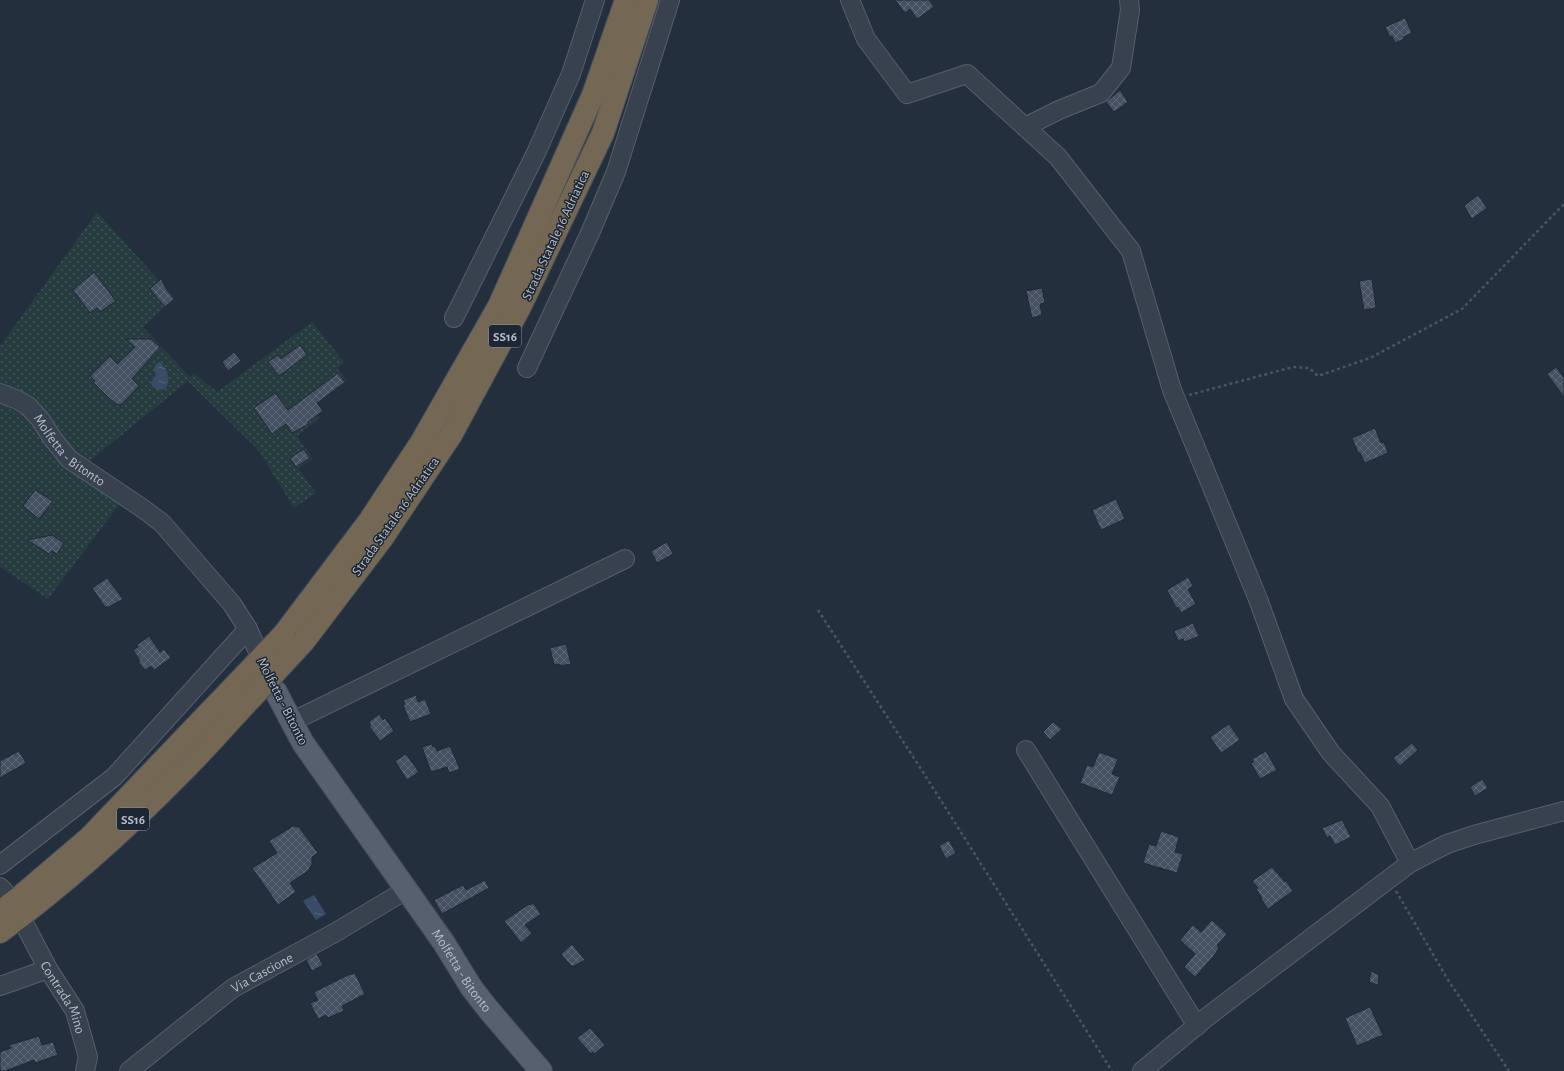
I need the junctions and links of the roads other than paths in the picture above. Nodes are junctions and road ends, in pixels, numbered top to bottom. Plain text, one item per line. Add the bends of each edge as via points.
1 (595, 0) edge
2 (626, 0) edge
3 (647, 0) edge
4 (670, 0) edge
5 (850, 0) edge
6 (1129, 0) edge
7 (1026, 127) junction
8 (454, 318) dead end
9 (527, 368) dead end
10 (0, 393) edge
11 (625, 559) dead end
12 (248, 629) junction
13 (294, 637) junction
14 (249, 685) junction
15 (276, 692) joint
16 (291, 722) junction
17 (1026, 750) dead end
18 (1564, 811) edge
19 (1410, 863) junction
20 (0, 865) edge
21 (406, 890) junction
22 (1, 897) edge
23 (26, 927) dead end
24 (0, 932) edge
25 (48, 969) junction
26 (0, 986) edge
27 (1197, 1026) junction
28 (85, 1071) edge
29 (129, 1071) edge
30 (541, 1071) edge
31 (1142, 1071) edge

1 - 8 street via 571,74 536,153
2 - 13 highway, Strada Statale 16 Adriatica / SS16 via 593,95 500,306 422,441
3 - 13 highway, Strada Statale 16 Adriatica / SS16 via 603,133 520,307 451,435 383,537
4 - 9 street via 616,172
5 - 7 street via 866,39 907,94 967,74
6 - 7 street via 1130,10 1120,68 1101,93
7 - 19 street via 1058,157 1131,251 1175,399 1258,599 1294,699 1332,753 1380,806
10 - 12 street, Molfetta - Bitonto via 28,406 69,459 162,523 232,604
11 - 16 street
12 - 15 street, Molfetta - Bitonto
12 - 20 street via 114,777
13 - 14 highway, Strada Statale 16 Adriatica / SS16, bridge
14 - 22 highway, Strada Statale 16 Adriatica / SS16 via 88,839 21,896
14 - 24 highway, Strada Statale 16 Adriatica / SS16 via 178,776 107,844
15 - 16 main road, Molfetta - Bitonto
16 - 21 main road, Molfetta - Bitonto
17 - 27 street
18 - 19 street via 1447,844
19 - 27 street
21 - 29 street, Via Cascione via 336,932 232,988
21 - 30 main road, Molfetta - Bitonto via 471,987
23 - 25 street, Contrada Mino
25 - 26 street
25 - 28 street, Contrada Mino via 75,1011 88,1057
27 - 31 street

